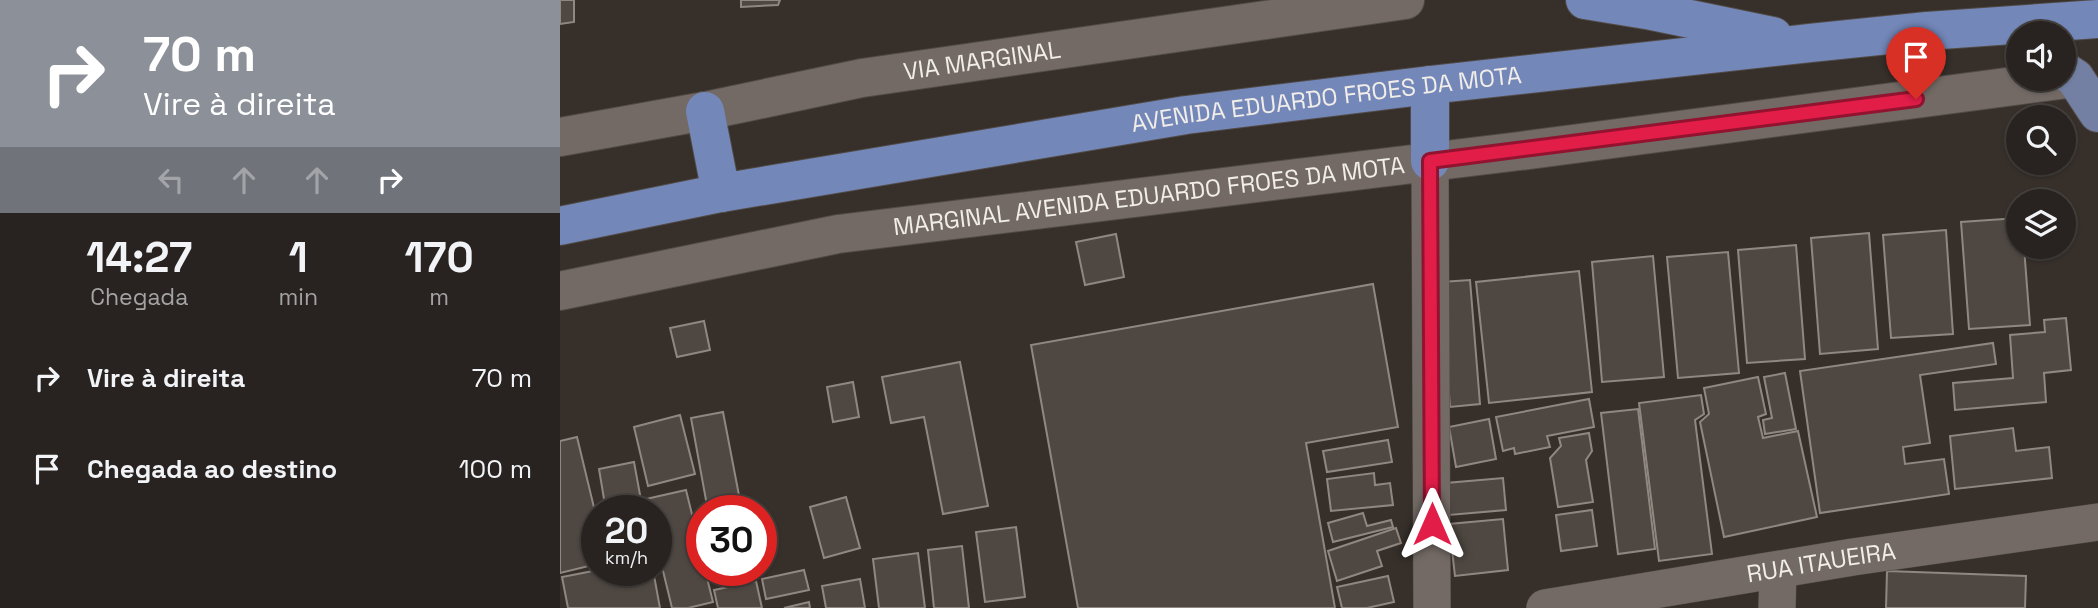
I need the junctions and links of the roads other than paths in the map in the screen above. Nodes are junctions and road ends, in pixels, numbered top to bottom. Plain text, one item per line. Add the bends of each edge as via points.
1 (1585, 0) edge
2 (1386, 2) edge
3 (1308, 7) edge
4 (2098, 19) edge
5 (1927, 31) junction
6 (2006, 41) edge
7 (1810, 43) junction
8 (2006, 83) edge
9 (2076, 83) edge
10 (1430, 85) junction
11 (705, 111) junction
12 (2098, 113) edge
13 (560, 137) edge
14 (1430, 161) junction
15 (721, 193) junction
16 (560, 226) edge
17 (560, 291) edge
18 (2098, 522) edge
19 (1778, 570) junction
20 (1432, 608) edge
21 (1545, 608) edge
22 (1777, 608) edge

1 - 7 highway
2 - 3 street, VIA MARGINAL
3 - 11 street, VIA MARGINAL via 862,78
4 - 5 highway, AVENIDA EDUARDO FROES DA MOTA
5 - 6 main road
5 - 7 highway, AVENIDA EDUARDO FROES DA MOTA
7 - 10 highway, AVENIDA EDUARDO FROES DA MOTA
8 - 14 street, MARGINAL AVENIDA EDUARDO FROES DA MOTA
9 - 12 main road
10 - 14 highway
10 - 15 highway, AVENIDA EDUARDO FROES DA MOTA via 1186,116
11 - 13 street, VIA MARGINAL
11 - 15 highway
14 - 17 street, MARGINAL AVENIDA EDUARDO FROES DA MOTA via 838,234
14 - 20 street
15 - 16 highway, AVENIDA EDUARDO FROES DA MOTA
18 - 19 street, RUA ITAUEIRA
19 - 21 street, RUA ITAUEIRA
19 - 22 street

